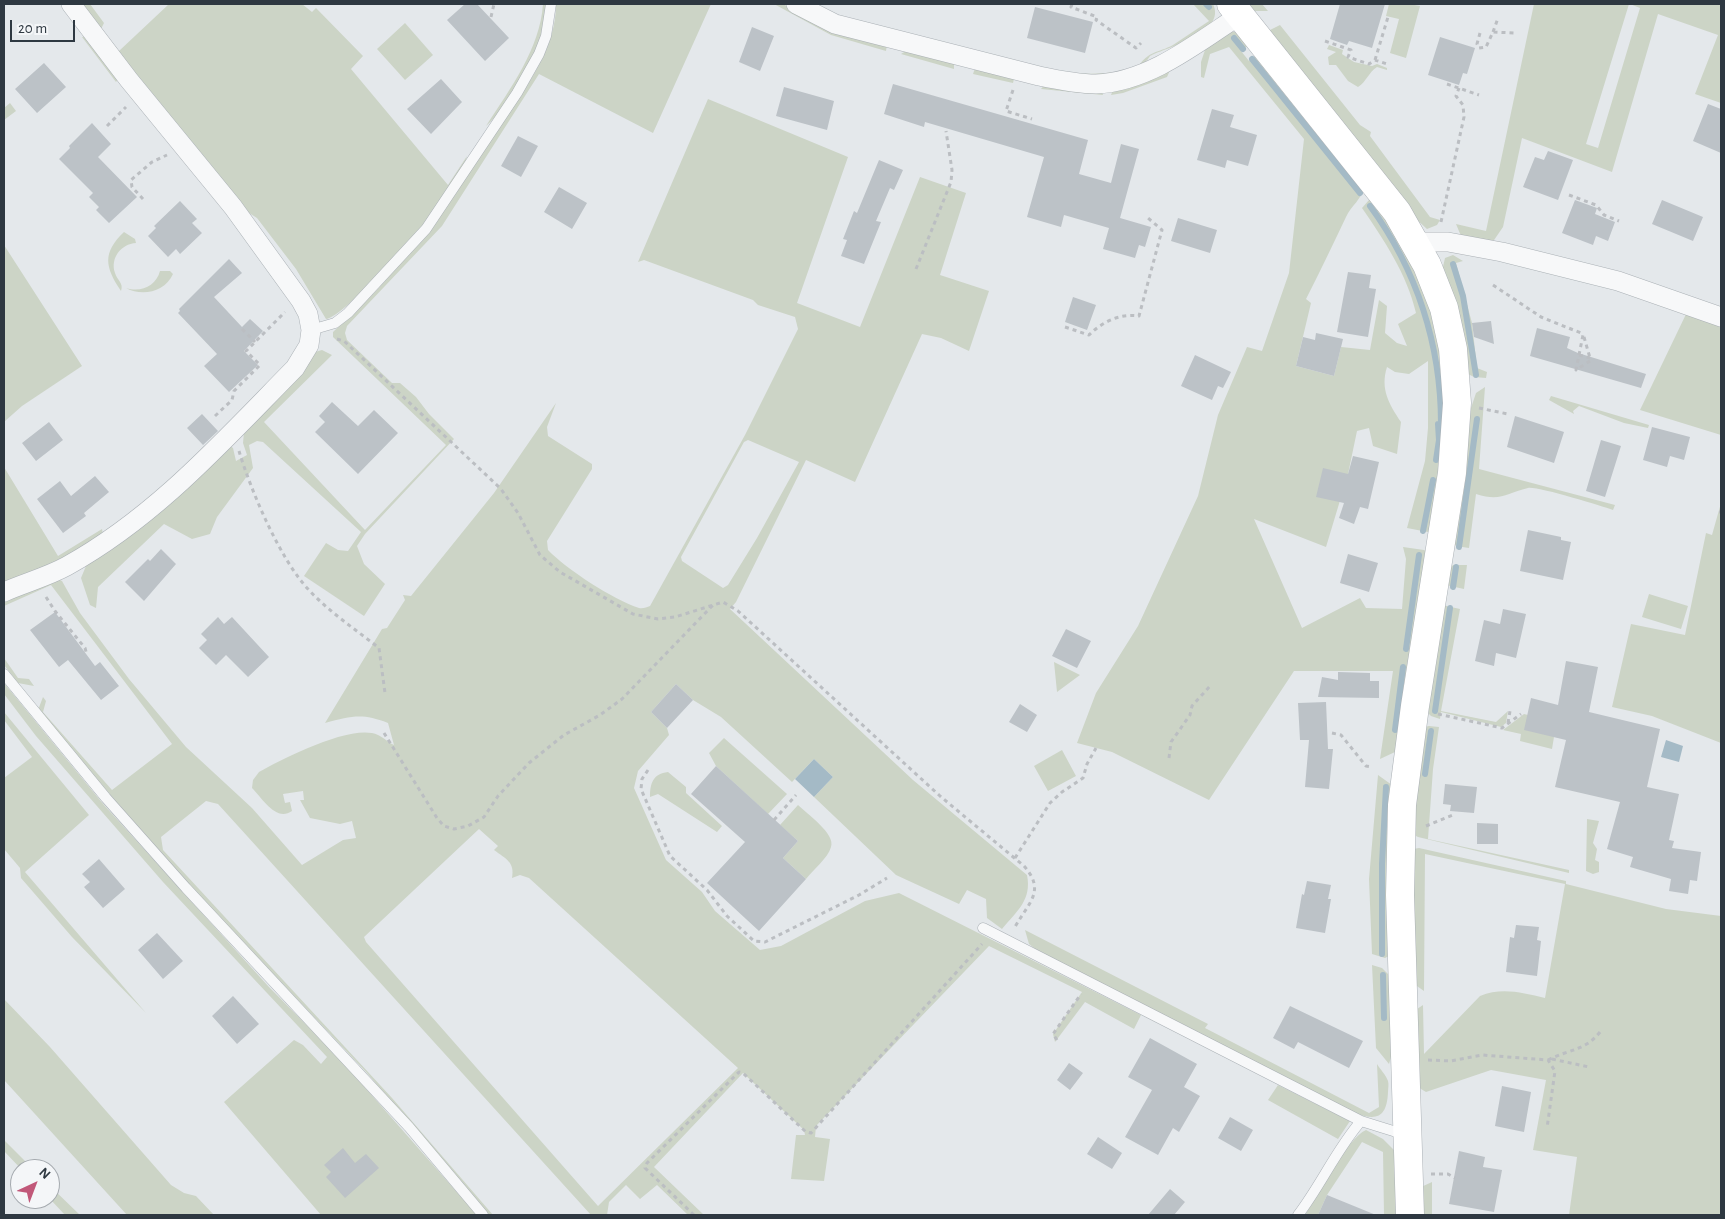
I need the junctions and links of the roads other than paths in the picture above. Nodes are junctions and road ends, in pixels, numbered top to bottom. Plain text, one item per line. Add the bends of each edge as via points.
1 (71, 4) edge
2 (551, 4) edge
3 (796, 4) edge
4 (1235, 10) edge
5 (1416, 242) junction
6 (1721, 317) edge
7 (311, 330) junction
8 (4, 592) edge
9 (4, 674) edge
10 (988, 930) road end
11 (1361, 1121) junction
12 (1407, 1135) junction
13 (483, 1215) edge
14 (1298, 1215) edge
15 (1410, 1215) edge

1 - 7 street via 234,207 299,298 308,314
2 - 7 lane via 546,36 530,73 430,222 386,275 348,313 335,323
3 - 4 street via 835,24 1039,76 1096,84 1121,81 1164,63
4 - 5 street via 1380,188
5 - 6 street via 1448,242 1502,252 1618,281
5 - 12 street via 1438,291 1448,326 1457,404 1452,473 1402,805 1400,895
7 - 8 street via 303,358 176,488 117,534 66,566
9 - 13 lane via 106,798 409,1127
10 - 11 lane
11 - 12 lane
11 - 14 lane via 1344,1141
12 - 15 street

